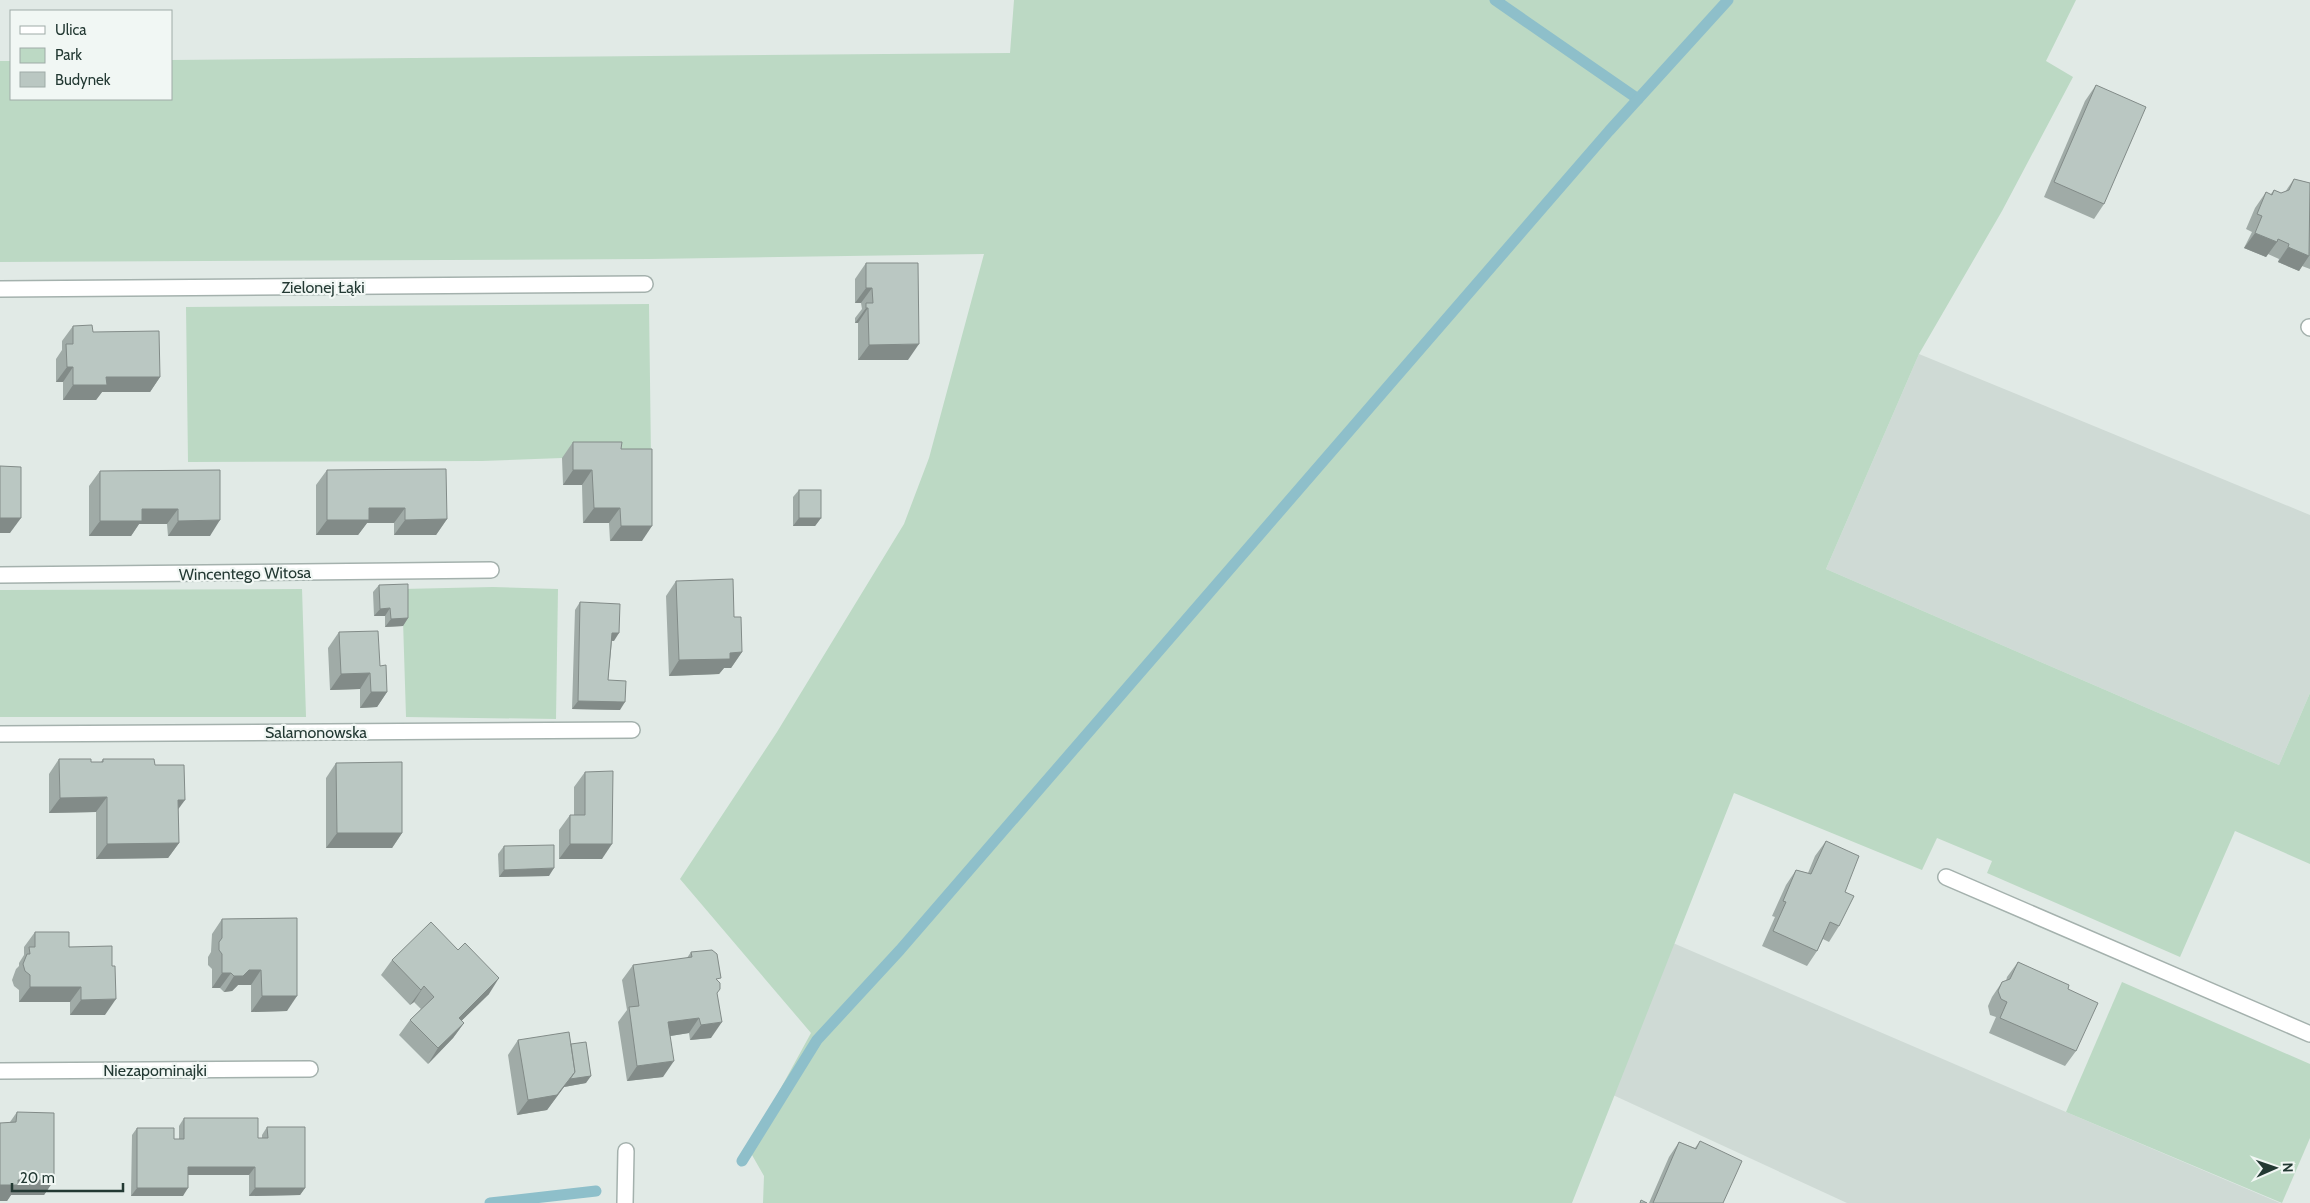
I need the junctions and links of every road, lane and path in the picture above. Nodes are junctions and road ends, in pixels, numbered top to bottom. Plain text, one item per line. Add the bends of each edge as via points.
1 (645, 284) dead end
2 (0, 289) edge
3 (491, 570) dead end
4 (0, 575) edge
5 (632, 730) dead end
6 (0, 734) edge
7 (1946, 877) dead end
8 (2310, 1034) edge
9 (310, 1069) dead end
10 (0, 1071) edge
11 (626, 1151) dead end
12 (625, 1203) edge

1 - 2 street, Zielonej Łąki
3 - 4 street, Wincentego Witosa
5 - 6 street, Salamonowska
7 - 8 street
9 - 10 street, Niezapominajki
11 - 12 street

